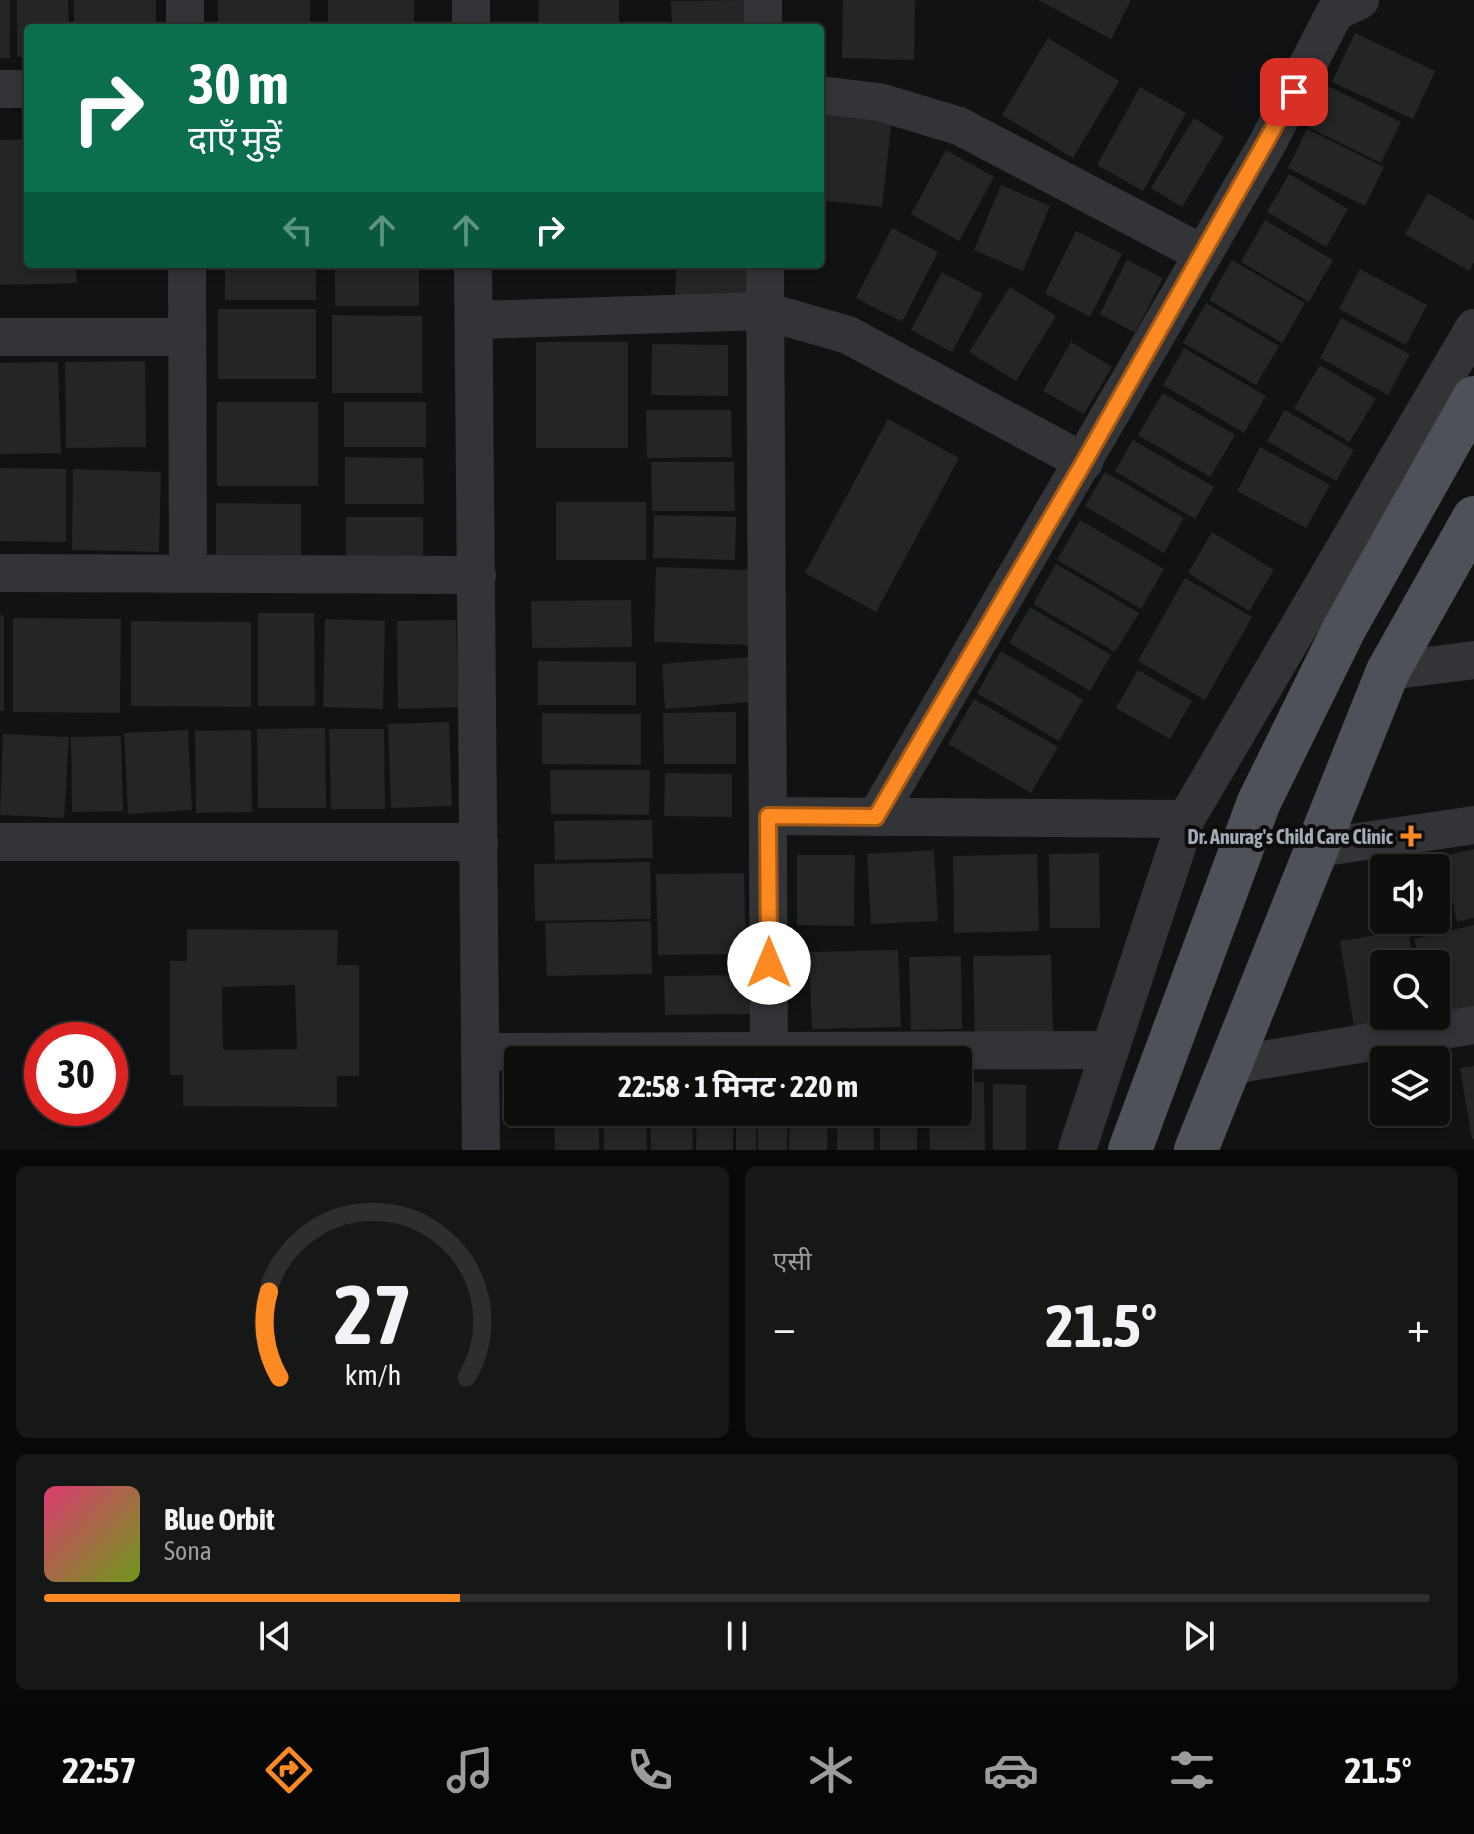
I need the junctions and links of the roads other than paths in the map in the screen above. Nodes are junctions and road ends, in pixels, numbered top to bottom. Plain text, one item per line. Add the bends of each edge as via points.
1 (185, 0) edge
2 (471, 0) edge
3 (763, 0) edge
4 (1337, 4) edge
5 (185, 24) edge
6 (471, 24) edge
7 (763, 24) edge
8 (0, 89) edge
9 (24, 89) edge
10 (824, 95) edge
11 (1203, 254) junction
12 (187, 268) edge
13 (473, 268) edge
14 (765, 268) edge
15 (765, 311) junction
16 (474, 320) junction
17 (1474, 328) edge
18 (0, 337) edge
19 (187, 337) junction
20 (1474, 398) edge
21 (1084, 462) junction
22 (1474, 518) edge
23 (0, 573) edge
24 (188, 573) junction
25 (477, 575) junction
26 (1474, 660) edge
27 (1388, 671) junction
28 (768, 816) junction
29 (876, 817) junction
30 (1186, 819) junction
31 (1474, 825) edge
32 (0, 842) edge
33 (479, 842) junction
34 (1318, 848) junction
35 (1474, 1025) edge
36 (769, 1046) edge
37 (972, 1050) edge
38 (1110, 1050) junction
39 (481, 1052) junction
40 (504, 1052) edge
41 (1232, 1065) junction
42 (481, 1150) edge
43 (1077, 1150) edge
44 (1130, 1150) edge
45 (1196, 1150) edge

1 - 5 street
2 - 6 street
3 - 7 street
4 - 11 street via 1266,146
8 - 9 street
10 - 11 street via 879,102 959,126
11 - 21 street
12 - 19 street
13 - 16 street
14 - 15 street
15 - 16 street
15 - 21 street via 848,335
15 - 28 street
16 - 25 street
17 - 30 street
18 - 19 street
19 - 24 street
20 - 44 main road via 1344,629 1259,802
21 - 29 street
22 - 27 main road
23 - 24 street
24 - 25 street
25 - 33 street
26 - 27 street
27 - 34 main road
28 - 29 street
28 - 36 street
29 - 30 street
30 - 38 street
31 - 34 street
32 - 33 street
33 - 39 street
34 - 41 main road
35 - 41 street
37 - 38 street
38 - 43 street
39 - 40 street
39 - 42 street
41 - 45 main road

